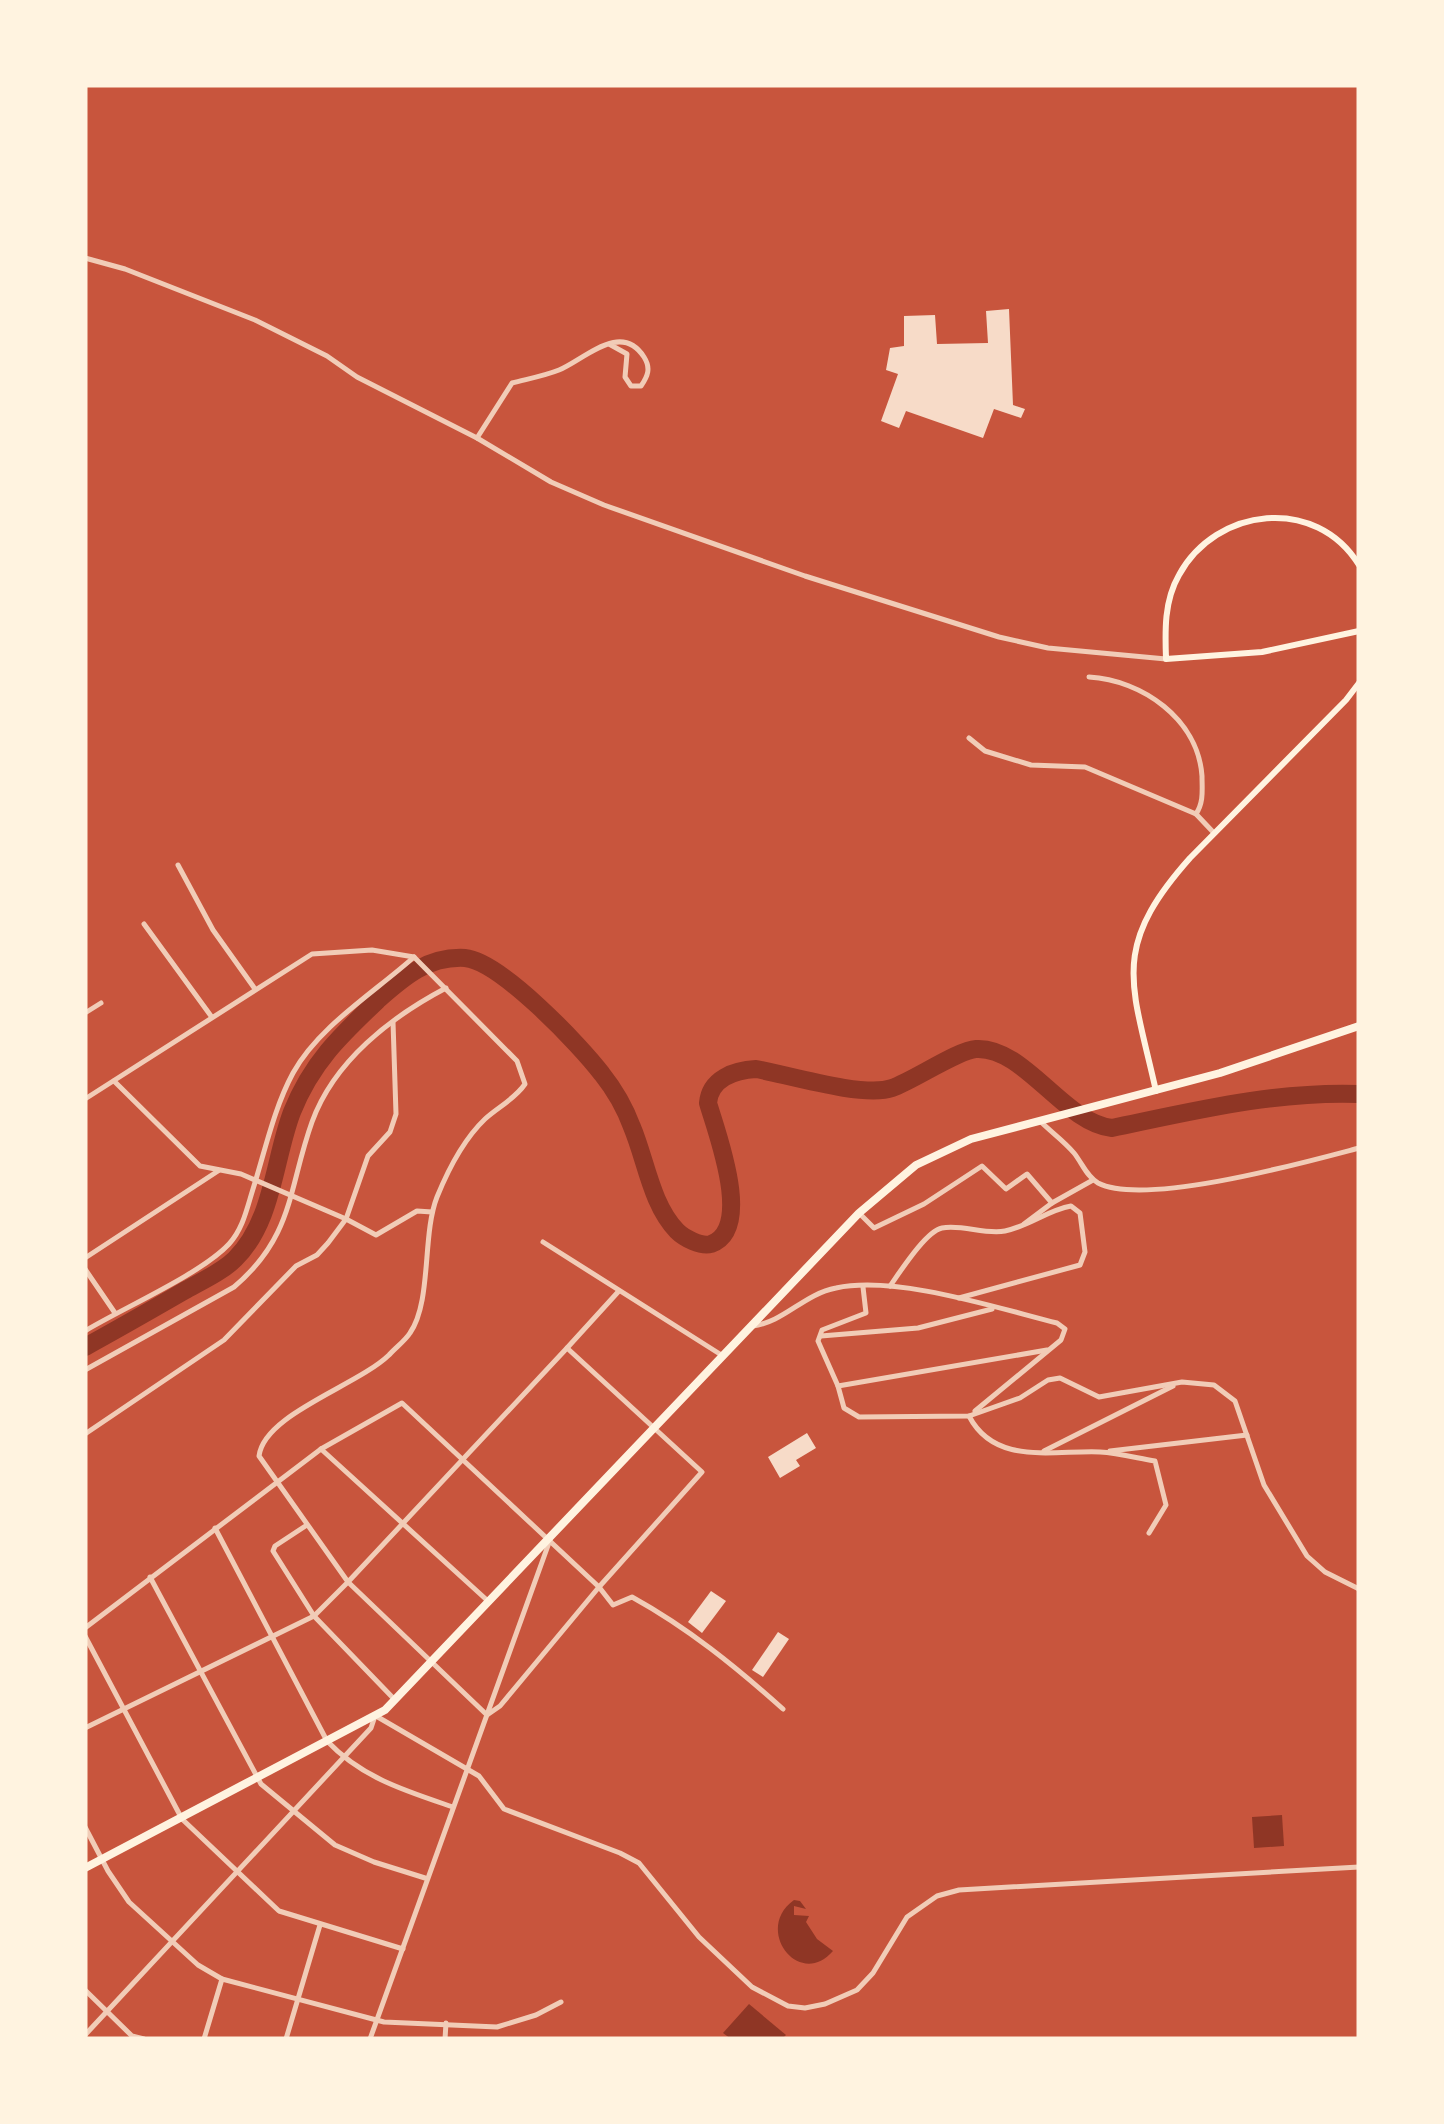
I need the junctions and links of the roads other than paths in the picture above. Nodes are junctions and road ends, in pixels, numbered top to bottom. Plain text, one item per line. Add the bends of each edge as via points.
1 (85, 258) edge
2 (608, 344) junction
3 (477, 438) junction
4 (1359, 565) edge
5 (1359, 630) edge
6 (1166, 659) junction
7 (1089, 677) dead end
8 (1359, 683) edge
9 (969, 738) dead end
10 (1196, 814) junction
11 (1214, 833) junction
12 (178, 865) dead end
13 (144, 924) dead end
14 (414, 957) junction
15 (446, 988) junction
16 (254, 989) junction
17 (101, 1002) dead end
18 (85, 1013) edge
19 (212, 1016) junction
20 (393, 1022) junction
21 (1359, 1026) edge
22 (114, 1081) junction
23 (1156, 1090) junction
24 (85, 1099) edge
25 (1039, 1120) junction
26 (1359, 1148) edge
27 (218, 1171) junction
28 (256, 1180) junction
29 (1093, 1180) junction
30 (292, 1196) junction
31 (1052, 1202) junction
32 (432, 1212) junction
33 (859, 1213) junction
34 (346, 1218) junction
35 (1022, 1226) junction
36 (543, 1242) dead end
37 (85, 1258) edge
38 (85, 1269) edge
39 (889, 1286) junction
40 (863, 1287) junction
41 (618, 1292) junction
42 (956, 1299) junction
43 (994, 1308) junction
44 (115, 1313) junction
45 (752, 1326) junction
46 (85, 1332) edge
47 (820, 1336) junction
48 (566, 1348) junction
49 (1050, 1350) junction
50 (722, 1356) junction
51 (85, 1370) edge
52 (1182, 1382) junction
53 (838, 1386) junction
54 (969, 1416) junction
55 (656, 1428) junction
56 (85, 1434) edge
57 (1247, 1435) junction
58 (322, 1449) junction
59 (1042, 1452) junction
60 (1102, 1452) junction
61 (462, 1460) junction
62 (278, 1481) junction
63 (404, 1523) junction
64 (308, 1525) junction
65 (215, 1528) junction
66 (1149, 1533) dead end
67 (550, 1540) junction
68 (150, 1577) junction
69 (348, 1582) junction
70 (599, 1586) junction
71 (1359, 1589) edge
72 (489, 1602) junction
73 (314, 1616) junction
74 (85, 1628) edge
75 (85, 1636) edge
76 (270, 1636) junction
77 (430, 1664) junction
78 (200, 1674) junction
79 (396, 1700) junction
80 (782, 1709) dead end
81 (123, 1710) junction
82 (487, 1715) junction
83 (375, 1716) junction
84 (85, 1728) edge
85 (328, 1740) junction
86 (343, 1758) junction
87 (466, 1767) junction
88 (256, 1778) junction
89 (453, 1807) junction
90 (292, 1812) junction
91 (182, 1819) junction
92 (85, 1827) edge
93 (102, 1858) junction
94 (1359, 1867) edge
95 (85, 1868) edge
96 (237, 1872) junction
97 (427, 1878) junction
98 (320, 1924) junction
99 (172, 1941) junction
100 (402, 1949) junction
101 (222, 1978) junction
102 (85, 1990) edge
103 (298, 1999) junction
104 (562, 2002) dead end
105 (106, 2012) junction
106 (377, 2020) junction
107 (446, 2023) junction
108 (497, 2027) junction
109 (85, 2035) edge
110 (132, 2038) edge
111 (144, 2039) edge
112 (204, 2039) edge
113 (286, 2039) edge
114 (370, 2039) edge
115 (445, 2039) edge
116 (496, 2039) edge

1 - 3 street via 255,320
2 - 2 street via 624,341 638,348 648,362 641,386 625,377 628,354
2 - 3 street via 561,369 512,383
3 - 6 street via 604,505 805,576 999,638
4 - 6 main road via 1336,540 1303,522 1274,516 1238,522 1200,547 1176,579
5 - 6 main road via 1262,652
7 - 10 street via 1134,686 1184,727 1202,770
8 - 11 main road
9 - 10 street via 985,751 1031,765 1084,767
10 - 11 street
11 - 23 main road via 1155,900 1136,944 1132,984
12 - 16 street
13 - 19 street
14 - 15 street
14 - 16 street via 372,950 312,954
14 - 28 street via 343,1016 296,1068
15 - 20 street
15 - 32 street via 518,1061 524,1084 478,1126
16 - 19 street
17 - 18 street
19 - 22 street
20 - 30 street via 330,1085 311,1124
20 - 34 street via 396,1114 368,1156
21 - 23 main road
22 - 24 street
22 - 27 street via 200,1166
23 - 25 main road
25 - 29 street
25 - 33 main road via 942,1150
26 - 29 street via 1175,1188 1108,1187
27 - 28 street
27 - 37 street
28 - 30 street
28 - 44 street via 241,1227 226,1247
29 - 31 street
30 - 34 street
30 - 51 street via 271,1248 234,1287
31 - 33 street via 1027,1174 1006,1189 982,1166 874,1228
31 - 35 street
32 - 34 street via 409,1214 376,1236
32 - 62 street via 412,1332 372,1370 294,1410 271,1433 259,1456
33 - 45 main road
34 - 56 street via 317,1255 296,1266 224,1340
35 - 39 street via 1002,1232 942,1228
35 - 42 street via 1071,1206 1082,1221 1080,1265
36 - 41 street
38 - 44 street
39 - 40 street
39 - 42 street
40 - 45 street via 836,1288 806,1299 772,1324
40 - 47 street via 866,1313
41 - 48 street
41 - 50 street
42 - 43 street
43 - 47 street via 918,1328
43 - 49 street via 1058,1323 1065,1329
44 - 46 street
45 - 50 main road
47 - 53 street
48 - 55 street
48 - 61 street
49 - 53 street
49 - 54 street
50 - 55 main road
52 - 54 street via 1099,1397 1060,1378
52 - 57 street via 1227,1393
52 - 59 street
53 - 54 street via 844,1408 860,1417
54 - 59 street via 998,1446
55 - 67 main road
55 - 70 street via 702,1472
57 - 60 street
57 - 71 street via 1264,1485 1307,1556
58 - 61 street via 402,1403
58 - 62 street
58 - 63 street
59 - 60 street
60 - 66 street via 1155,1461 1166,1505
61 - 63 street
61 - 67 street
62 - 64 street
62 - 65 street
63 - 69 street
63 - 72 street
64 - 69 street
64 - 73 street via 274,1551
65 - 68 street
65 - 76 street
67 - 70 street
67 - 72 main road
67 - 82 street
68 - 74 street
68 - 78 street
69 - 73 street
69 - 77 street
70 - 80 street via 613,1605 632,1596 696,1635
70 - 82 street
72 - 77 main road
73 - 76 street
73 - 79 street
75 - 81 street
76 - 78 street
76 - 85 street
77 - 79 main road
77 - 82 street
78 - 81 street
78 - 88 street
79 - 83 main road
81 - 84 street
81 - 91 street
82 - 87 street
83 - 85 main road
83 - 86 street
83 - 87 street
85 - 86 street
85 - 88 main road
86 - 89 street via 386,1784
86 - 90 street
87 - 89 street
87 - 94 street via 504,1808 639,1863 699,1937 752,1987 806,2008 857,1990 874,1974 906,1917 958,1890
88 - 90 street
88 - 91 main road
89 - 97 street
90 - 96 street
90 - 97 street via 335,1844
91 - 93 main road
91 - 96 street
92 - 93 street
93 - 95 main road
93 - 99 street via 129,1902
96 - 98 street via 279,1911
96 - 99 street
97 - 100 street
98 - 100 street
98 - 103 street
99 - 101 street
99 - 105 street
100 - 106 street
101 - 103 street
101 - 112 street
102 - 105 street
103 - 106 street
103 - 113 street
104 - 108 street
105 - 109 street
105 - 110 street
106 - 107 street
106 - 114 street
107 - 108 street
107 - 115 street
108 - 116 street
110 - 111 street

